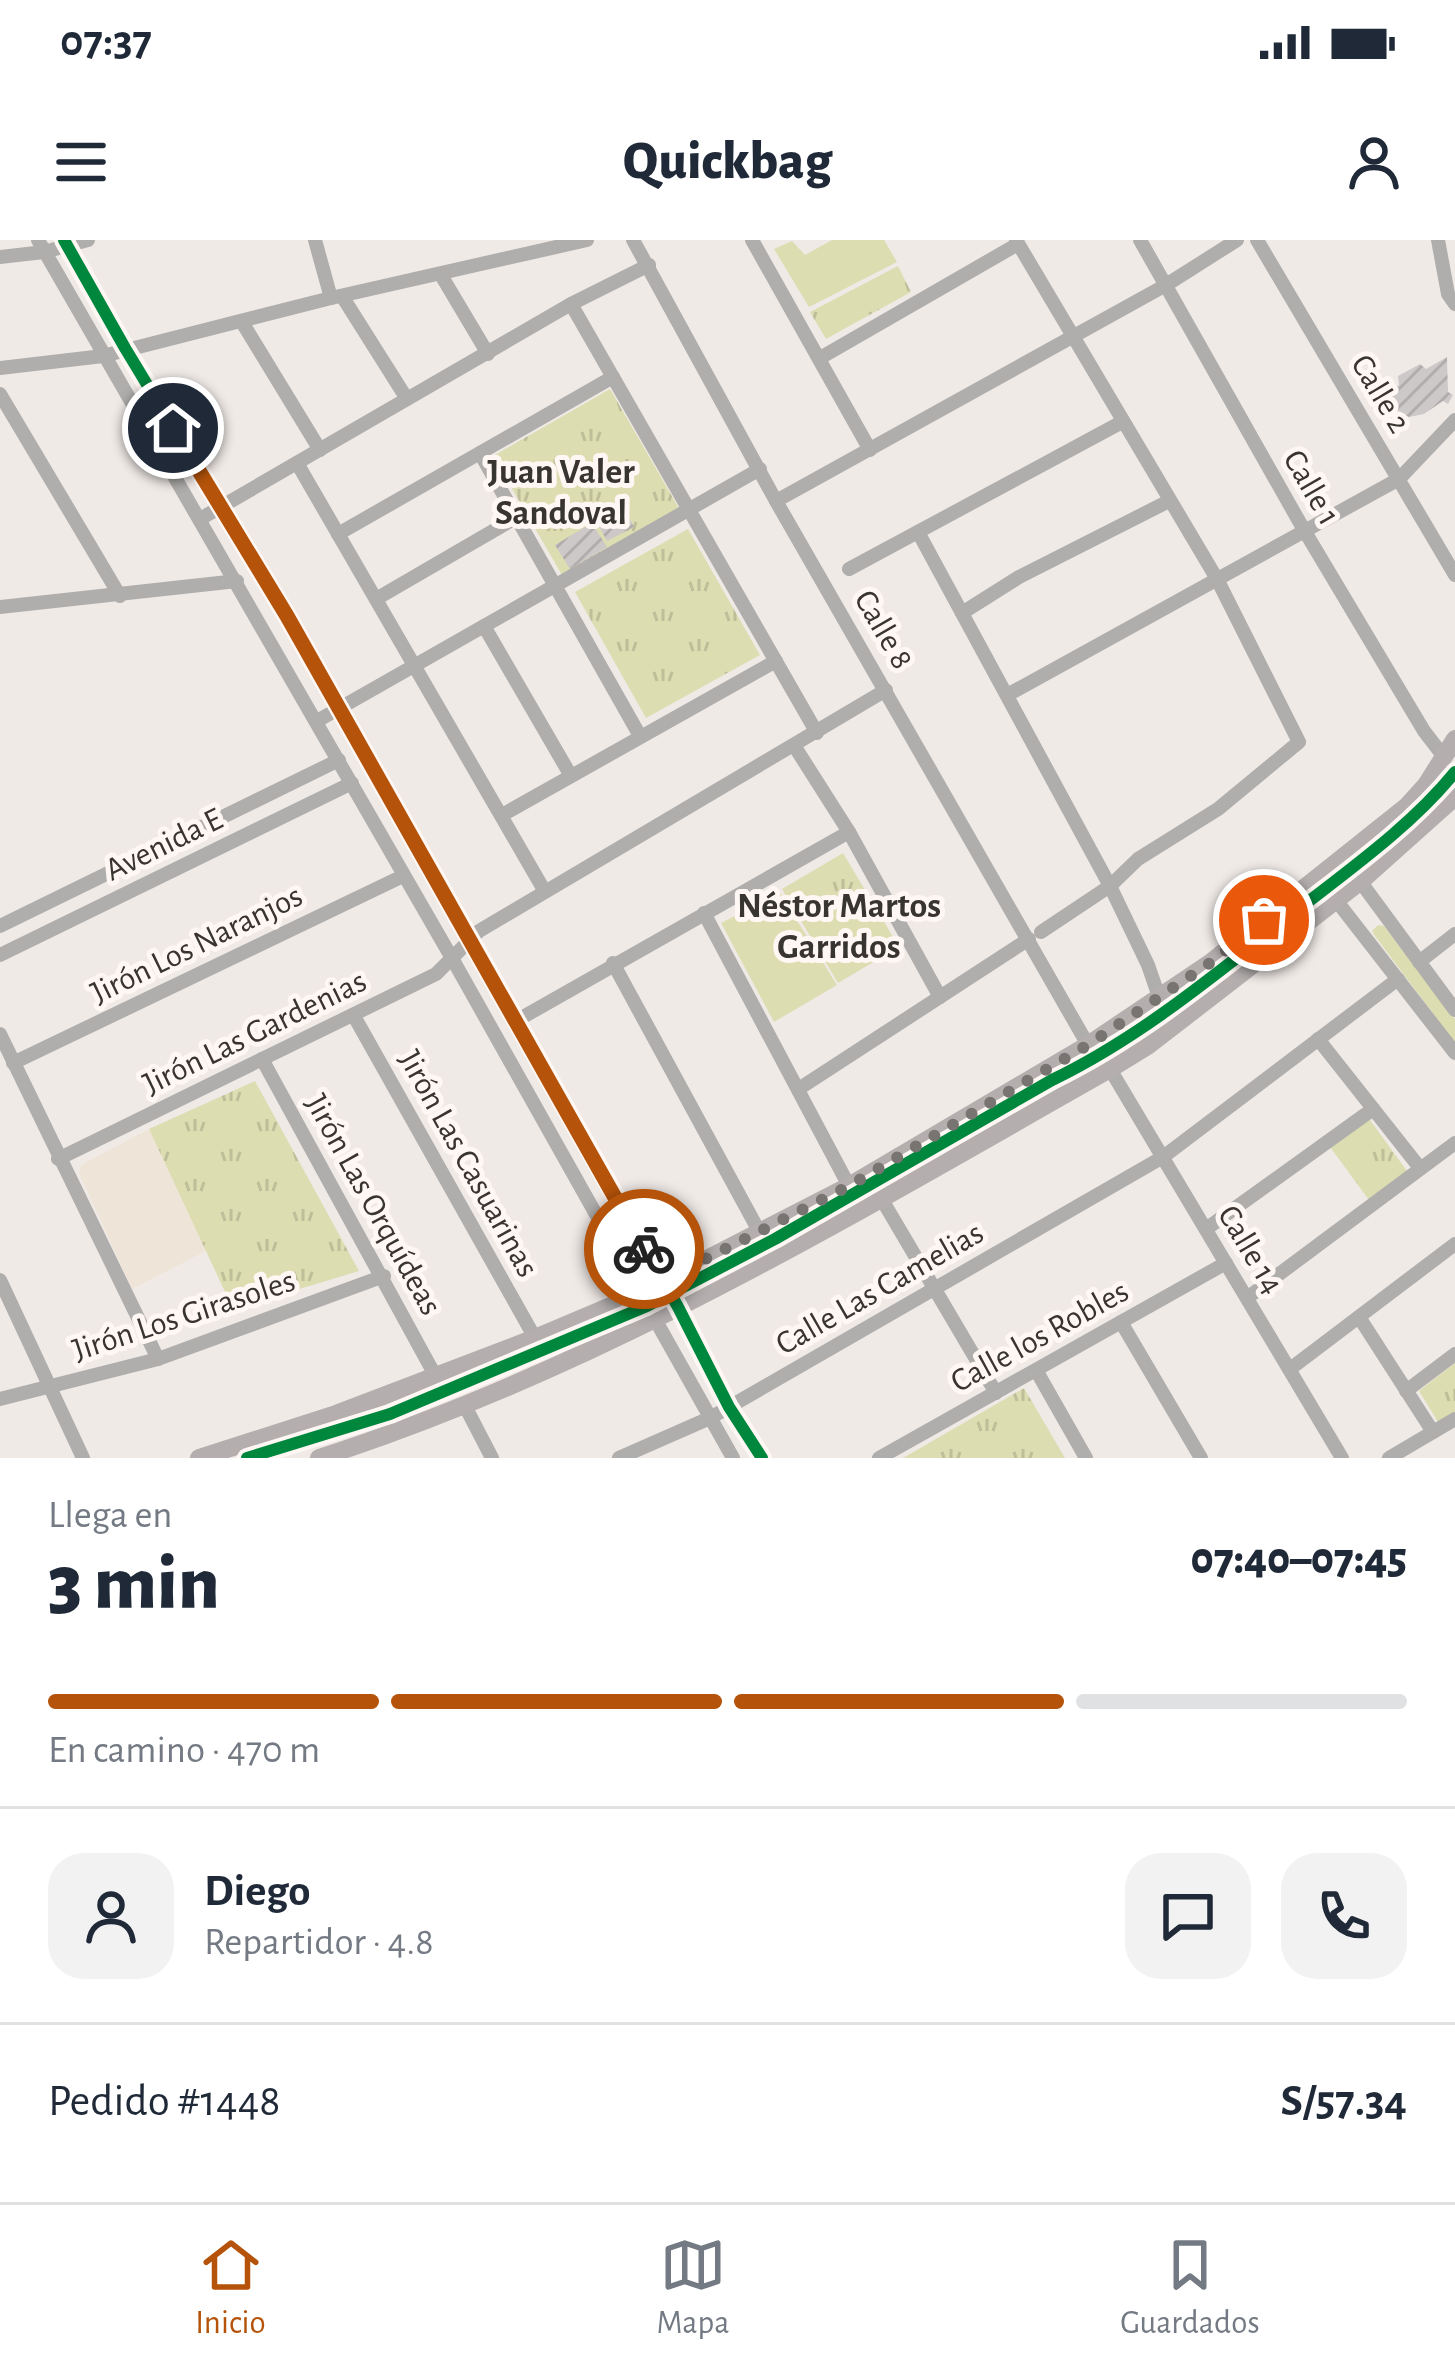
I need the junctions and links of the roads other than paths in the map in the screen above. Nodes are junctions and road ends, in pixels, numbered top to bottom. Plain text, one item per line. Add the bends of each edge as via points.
1 (88, 240) edge
2 (315, 240) edge
3 (587, 240) edge
4 (633, 240) edge
5 (752, 240) edge
6 (1140, 240) edge
7 (1237, 240) edge
8 (1258, 240) edge
9 (1438, 240) edge
10 (65, 242) edge
11 (1017, 242) edge
12 (41, 246) edge
13 (0, 257) edge
14 (649, 265) junction
15 (441, 275) junction
16 (1166, 285) junction
17 (336, 297) junction
18 (571, 304) junction
19 (1455, 304) edge
20 (242, 322) junction
21 (1072, 338) junction
22 (125, 349) junction
23 (488, 354) junction
24 (103, 356) junction
25 (820, 358) junction
26 (0, 368) edge
27 (613, 377) junction
28 (0, 394) edge
29 (407, 399) junction
30 (1455, 420) edge
31 (1122, 422) junction
32 (320, 450) junction
33 (870, 450) junction
34 (480, 453) junction
35 (297, 463) junction
36 (760, 469) junction
37 (1399, 479) junction
38 (776, 501) junction
39 (1169, 501) junction
40 (221, 507) junction
41 (690, 512) junction
42 (517, 517) junction
43 (200, 519) junction
44 (1304, 530) junction
45 (918, 532) junction
46 (338, 534) junction
47 (849, 569) dead end
48 (1455, 574) edge
49 (1216, 579) junction
50 (237, 581) junction
51 (556, 586) junction
52 (120, 596) junction
53 (376, 599) junction
54 (0, 607) edge
55 (962, 613) junction
56 (484, 626) junction
57 (776, 661) junction
58 (416, 665) junction
59 (886, 690) junction
60 (1009, 694) junction
61 (339, 710) junction
62 (317, 721) junction
63 (817, 733) junction
64 (640, 736) junction
65 (1455, 739) edge
66 (795, 747) junction
67 (1444, 757) junction
68 (339, 760) junction
69 (571, 776) junction
70 (352, 783) junction
71 (1455, 797) edge
72 (502, 815) junction
73 (849, 832) junction
74 (1343, 858) junction
75 (403, 876) junction
76 (1318, 878) junction
77 (1361, 881) junction
78 (1110, 886) junction
79 (544, 890) junction
80 (1336, 900) junction
81 (704, 913) junction
82 (0, 926) edge
83 (1455, 934) edge
84 (1035, 935) junction
85 (469, 943) junction
86 (0, 955) edge
87 (453, 960) junction
88 (1419, 962) junction
89 (613, 963) junction
90 (1398, 979) junction
91 (1160, 997) junction
92 (940, 998) junction
93 (1455, 1010) edge
94 (354, 1016) junction
95 (514, 1022) junction
96 (0, 1034) edge
97 (1318, 1039) junction
98 (1088, 1045) junction
99 (1455, 1053) edge
100 (262, 1059) junction
101 (14, 1063) junction
102 (1110, 1069) junction
103 (800, 1088) junction
104 (1373, 1109) junction
105 (1455, 1143) edge
106 (1163, 1157) junction
107 (58, 1159) junction
108 (1420, 1168) junction
109 (849, 1186) junction
110 (881, 1198) junction
111 (1206, 1229) junction
112 (760, 1233) junction
113 (1455, 1244) edge
114 (1226, 1263) junction
115 (383, 1276) junction
116 (0, 1280) edge
117 (662, 1281) junction
118 (935, 1289) junction
119 (639, 1294) junction
120 (1247, 1298) junction
121 (678, 1307) junction
122 (1360, 1317) junction
123 (654, 1320) junction
124 (1121, 1322) junction
125 (535, 1338) junction
126 (1455, 1354) edge
127 (158, 1359) junction
128 (1036, 1370) junction
129 (1289, 1370) junction
130 (436, 1377) junction
131 (51, 1388) junction
132 (1406, 1390) junction
133 (996, 1393) junction
134 (0, 1399) edge
135 (465, 1406) junction
136 (729, 1407) junction
137 (710, 1418) junction
138 (1455, 1419) edge
139 (1432, 1432) junction
140 (364, 1451) edge
141 (887, 1456) edge
142 (83, 1458) edge
143 (199, 1458) edge
144 (319, 1458) edge
145 (492, 1458) edge
146 (619, 1458) edge
147 (733, 1458) edge
148 (762, 1458) edge
149 (1086, 1458) edge
150 (1201, 1458) edge
151 (1342, 1458) edge
152 (1389, 1458) edge

1 - 10 street
2 - 17 street
3 - 15 street
4 - 14 street, Calle 8
5 - 25 street
6 - 16 street, Calle 1
7 - 16 street
8 - 37 street, Calle 2
9 - 19 street
10 - 12 street
10 - 22 street
11 - 21 street
11 - 25 street
12 - 13 street
12 - 24 street
14 - 18 street
14 - 36 street, Calle 8
15 - 17 street
15 - 23 street
16 - 21 street
16 - 44 street, Calle 1
17 - 20 street
17 - 29 street
18 - 23 street
18 - 27 street
20 - 22 street
20 - 32 street
21 - 31 street
21 - 33 street
22 - 24 street
22 - 40 street
23 - 29 street
24 - 26 street
24 - 43 street
25 - 33 street
27 - 34 street
27 - 41 street
28 - 52 street
29 - 32 street
30 - 37 street
31 - 39 street
31 - 45 street
32 - 35 street
33 - 38 street
34 - 42 street
34 - 46 street
35 - 40 street
35 - 46 street
36 - 38 street, Calle 8
36 - 41 street
37 - 44 street
37 - 48 street, Calle 2
38 - 59 street, Calle 8
39 - 49 street
39 - 55 street
40 - 43 street
40 - 61 street
41 - 51 street
41 - 57 street
42 - 51 street
42 - 53 street
43 - 50 street
44 - 49 street
44 - 67 street, Calle 1
45 - 47 street
45 - 55 street
46 - 53 street
49 - 60 street
49 - 78 street via 1299,742
50 - 52 street
50 - 62 street
51 - 56 street
51 - 64 street
52 - 54 street
53 - 58 street
55 - 60 street
56 - 58 street
56 - 69 street
57 - 63 street
57 - 64 street
58 - 61 street
58 - 72 street
59 - 63 street, Jirón Las Gardenias
59 - 84 street, Calle 8
60 - 78 street
61 - 62 street
61 - 85 street
62 - 68 street
63 - 66 street, Jirón Las Gardenias
64 - 69 street
65 - 67 main road
66 - 73 street
66 - 79 street, Jirón Las Gardenias
67 - 74 main road via 1407,806
68 - 70 street
68 - 82 street, Avenida E
69 - 72 street
70 - 75 street
70 - 86 street, Avenida E
71 - 77 main road
72 - 79 street
73 - 81 street
73 - 92 street
74 - 76 main road
74 - 77 street
75 - 87 street
75 - 101 street, Jirón Los Naranjos
76 - 80 street
76 - 91 main road
77 - 80 main road
77 - 88 street
78 - 84 street
78 - 91 street
79 - 85 street, Jirón Las Gardenias
80 - 90 street
80 - 102 main road
81 - 89 street
81 - 103 street
83 - 88 street
84 - 92 street
84 - 98 street, Calle 8
85 - 87 street, Jirón Las Gardenias
85 - 95 street
87 - 94 street, Jirón Las Gardenias
87 - 119 street
88 - 93 street
89 - 95 street
89 - 112 street
90 - 97 street
90 - 99 street
91 - 98 main road
92 - 103 street
94 - 100 street, Jirón Las Gardenias
94 - 125 street, Jirón Las Casuarinas
95 - 117 street
96 - 101 street
97 - 104 street
97 - 106 street
98 - 109 main road
100 - 107 street, Jirón Las Gardenias
100 - 115 street, Jirón Las Orquídeas
101 - 107 street
102 - 106 street, Calle 14
102 - 110 main road
103 - 109 street
104 - 108 street
104 - 111 street
105 - 108 street
106 - 111 street, Calle 14
106 - 118 street, Calle Las Camelias
107 - 127 street
108 - 120 street
109 - 112 main road
110 - 118 street
110 - 121 main road
111 - 114 street, Calle 14
112 - 117 main road
113 - 122 street
114 - 120 street, Calle 14
114 - 124 street, Calle los Robles
115 - 127 street, Jirón Los Girasoles
115 - 130 street, Jirón Las Orquídeas
116 - 131 street
117 - 119 main road
117 - 121 street
118 - 133 street
118 - 136 street, Calle Las Camelias
119 - 123 street
119 - 125 main road
120 - 129 street, Calle 14
121 - 123 main road
121 - 136 street
122 - 129 street
122 - 132 street
123 - 135 main road
123 - 137 street
124 - 128 street, Calle los Robles
124 - 150 street
125 - 130 main road
126 - 132 street
127 - 131 street, Jirón Los Girasoles
128 - 133 street, Calle los Robles
128 - 149 street
129 - 151 street, Calle 14
130 - 143 main road
131 - 134 street, Jirón Los Girasoles
131 - 142 street
132 - 139 street
133 - 141 street, Calle los Robles
135 - 140 main road
135 - 145 street
136 - 137 street, Calle Las Camelias
136 - 148 street
137 - 146 street, Calle Las Camelias
137 - 147 street
138 - 139 street
139 - 152 street
140 - 144 main road

